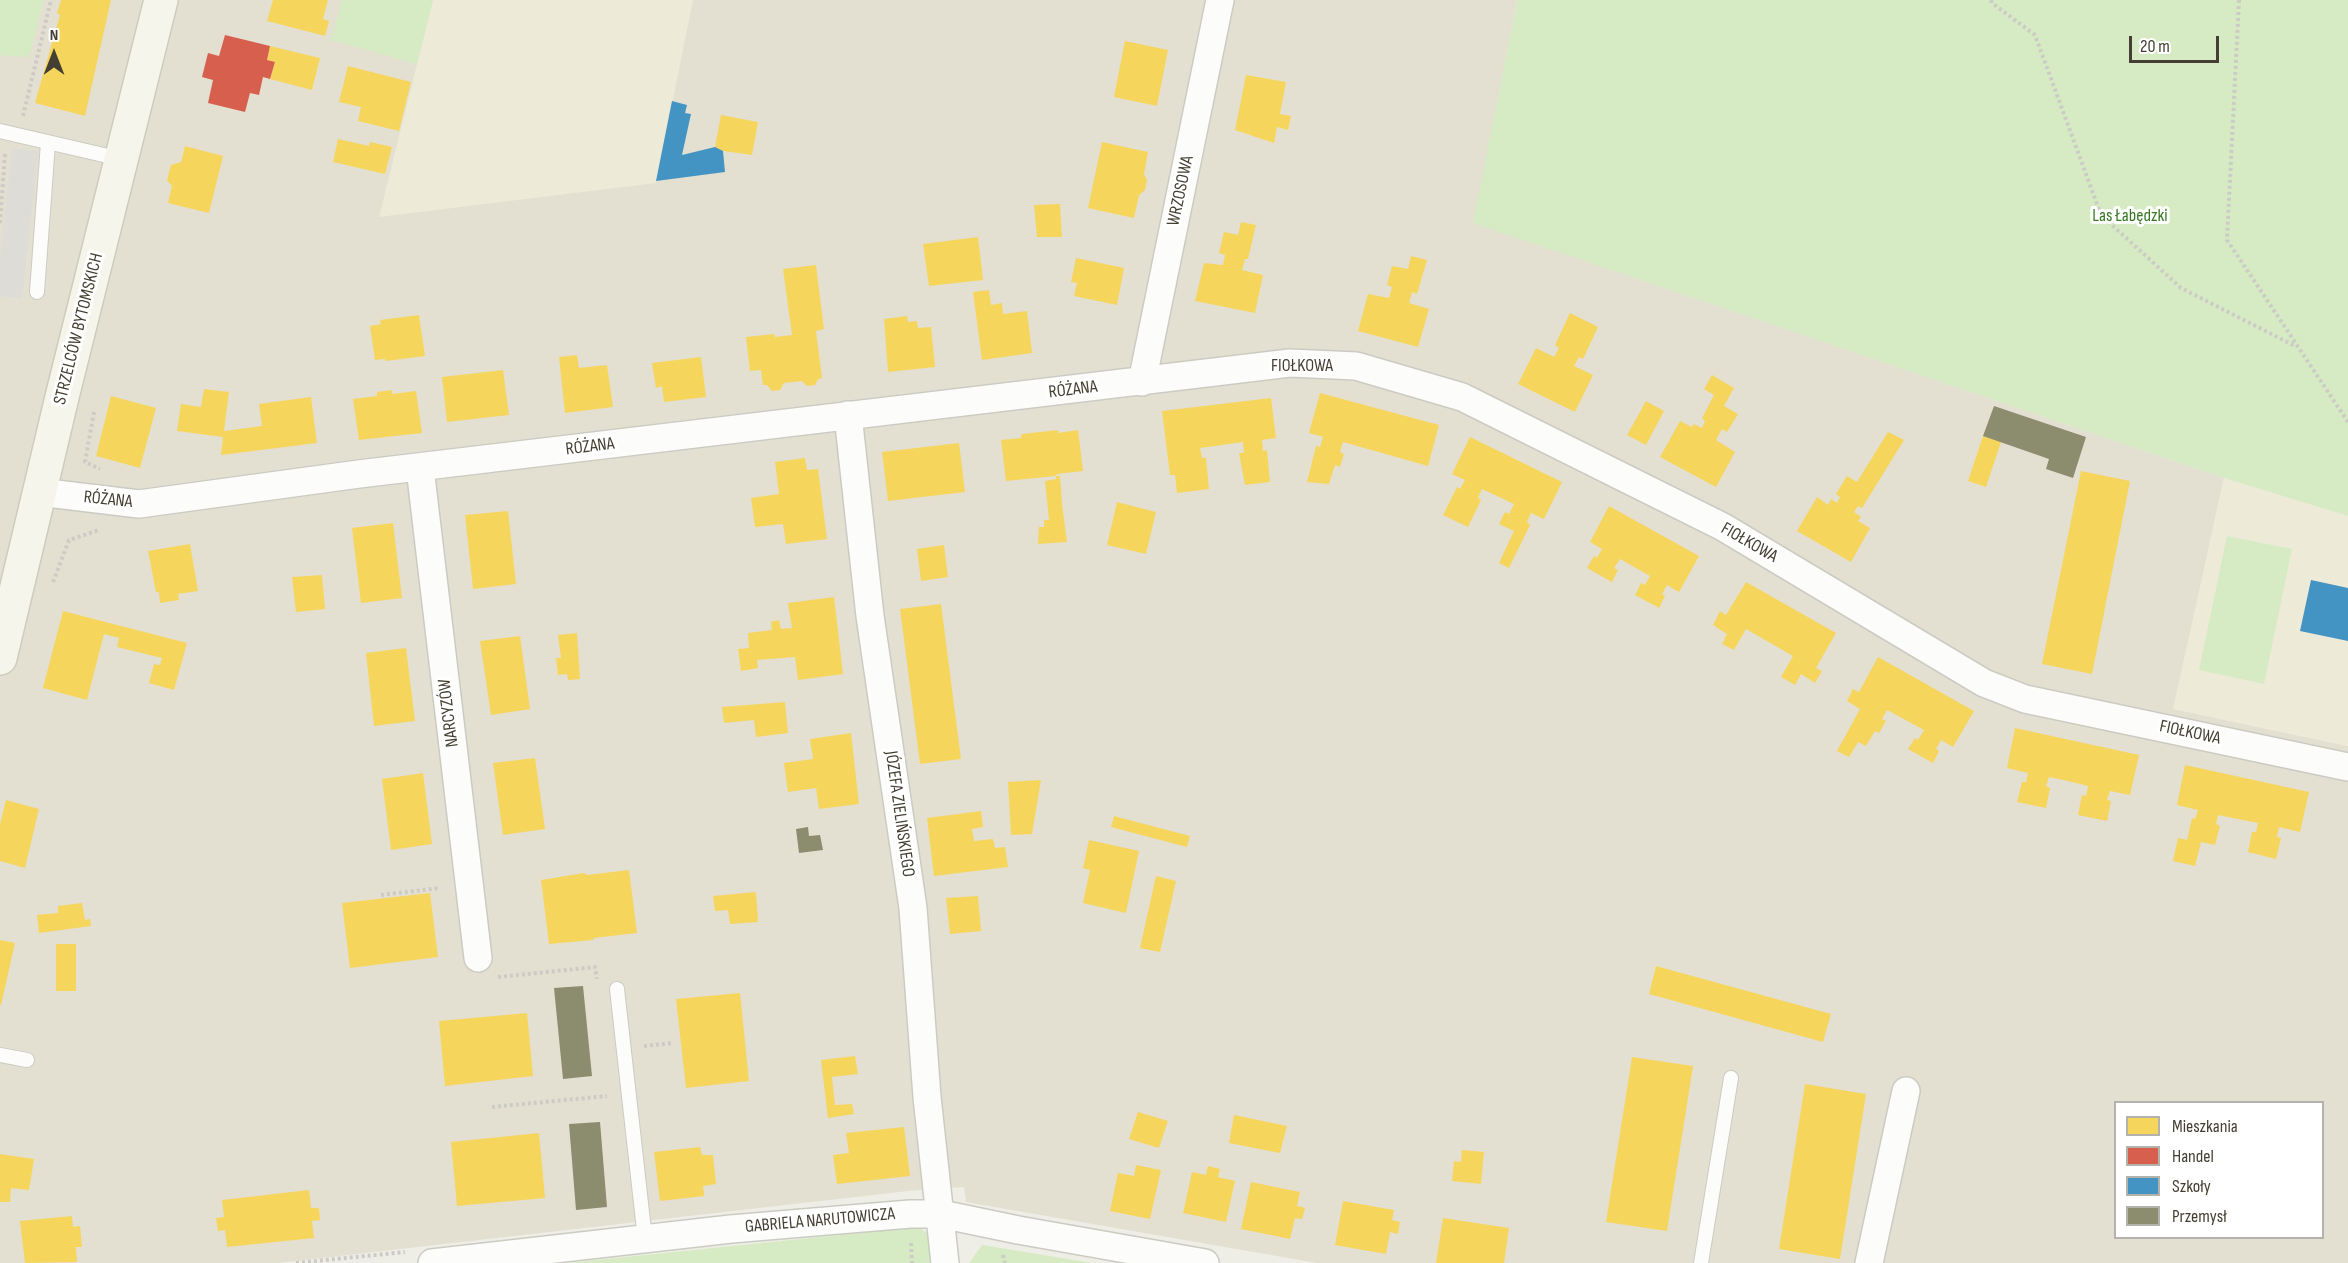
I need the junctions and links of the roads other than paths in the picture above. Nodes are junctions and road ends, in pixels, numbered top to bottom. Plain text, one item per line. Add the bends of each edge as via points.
1 (161, 0) edge
2 (1220, 0) edge
3 (0, 131) edge
4 (48, 143) junction
5 (121, 159) junction
6 (37, 292) dead end
7 (1142, 382) junction
8 (848, 415) junction
9 (420, 468) junction
10 (39, 492) junction
11 (0, 658) edge
12 (2348, 767) edge
13 (478, 958) road end
14 (617, 989) dead end
15 (0, 1055) edge
16 (27, 1060) dead end
17 (1731, 1078) dead end
18 (1906, 1091) dead end
19 (941, 1214) junction
20 (645, 1239) junction
21 (432, 1263) edge
22 (945, 1263) edge
23 (1205, 1263) edge
24 (1701, 1263) edge
25 (1869, 1263) edge

1 - 5 street, STRZELCÓW BYTOMSKICH
2 - 7 street, WRZOSOWA
3 - 4 lane
4 - 5 lane
4 - 6 lane
5 - 10 street, STRZELCÓW BYTOMSKICH
7 - 8 street, RÓŻANA
7 - 12 street, FIOŁKOWA via 1290,363 1356,366 1462,397 1723,527 1984,683 2025,699
8 - 9 street, RÓŻANA
8 - 19 street, JÓZEFA ZIELIŃSKIEGO via 870,616 913,908 927,1097
9 - 10 street, RÓŻANA via 140,504
9 - 13 street, NARCYZÓW
10 - 11 street, STRZELCÓW BYTOMSKICH
14 - 20 lane
15 - 16 lane
17 - 24 lane
18 - 25 street
19 - 20 street, GABRIELA NARUTOWICZA
19 - 22 street, JÓZEFA ZIELIŃSKIEGO
19 - 23 street, GABRIELA NARUTOWICZA
20 - 21 street, GABRIELA NARUTOWICZA

